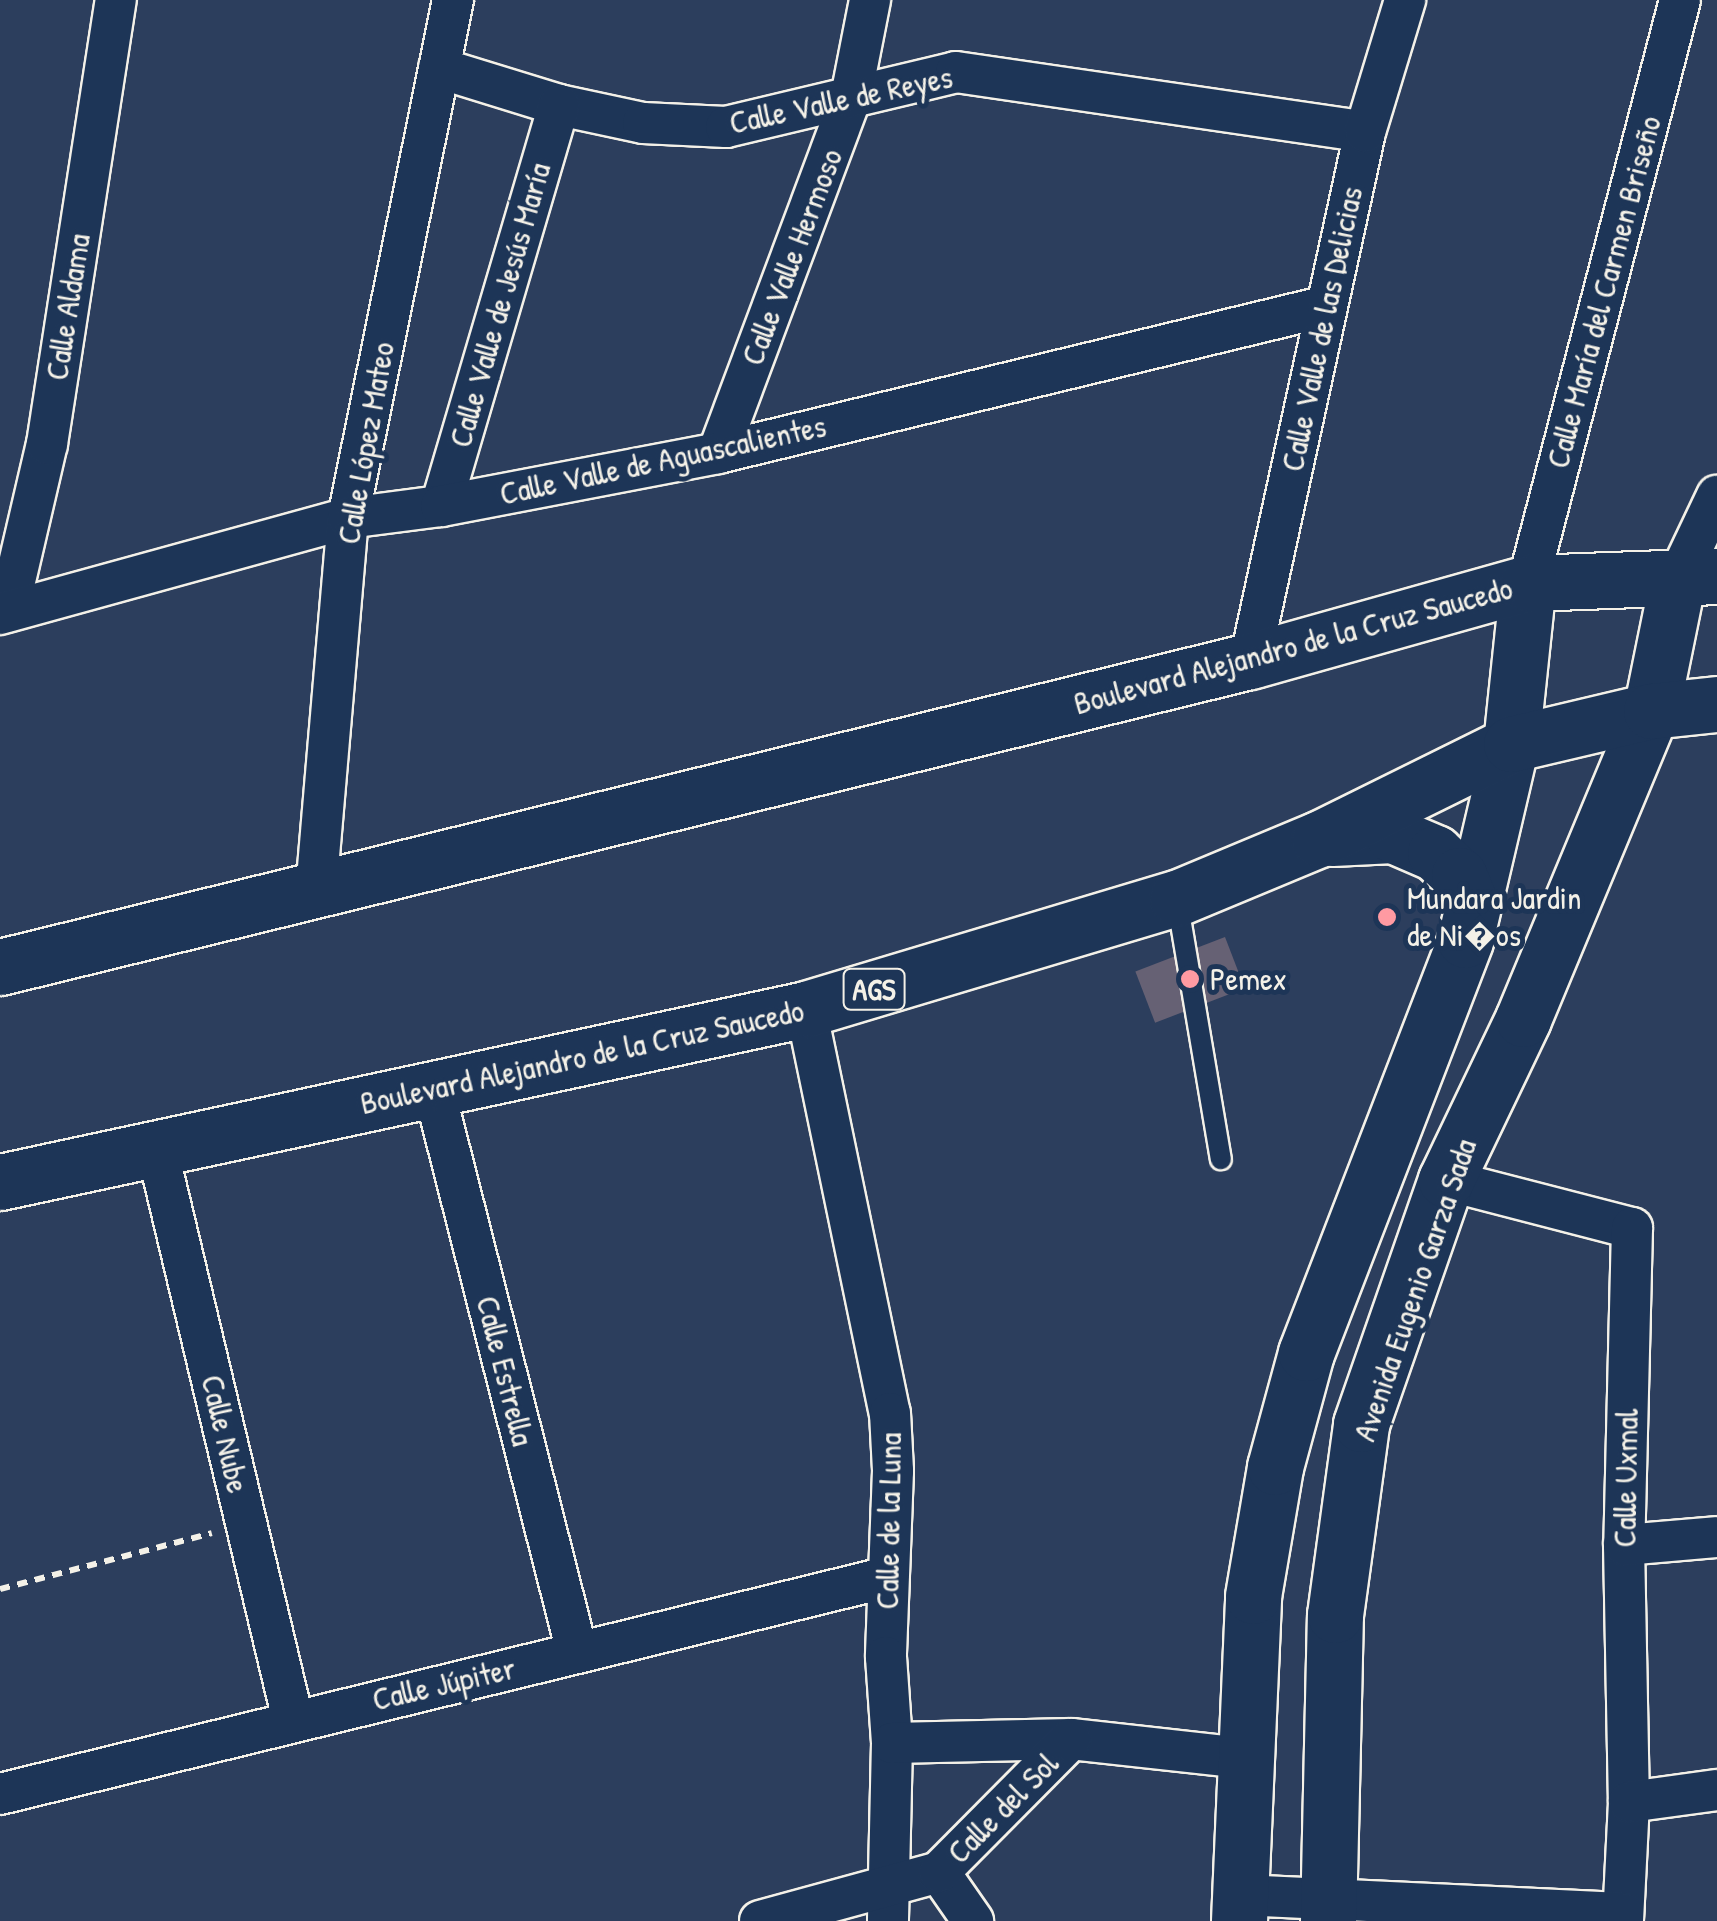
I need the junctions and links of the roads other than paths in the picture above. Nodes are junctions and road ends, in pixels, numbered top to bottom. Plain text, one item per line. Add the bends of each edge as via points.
1 (116, 0) edge
2 (453, 0) edge
3 (870, 0) edge
4 (1405, 0) edge
5 (1680, 0) edge
6 (439, 68) junction
7 (852, 97) junction
8 (560, 105) junction
9 (1366, 132) junction
10 (1328, 306) junction
11 (718, 453) junction
12 (1717, 496) edge
13 (441, 506) junction
14 (348, 518) junction
15 (1698, 577) edge
16 (1528, 583) junction
17 (4, 612) edge
18 (1250, 661) junction
19 (1717, 704) edge
20 (1651, 712) junction
21 (1512, 744) junction
22 (1320, 839) junction
23 (316, 891) junction
24 (1177, 898) junction
25 (1471, 905) junction
26 (0, 967) edge
27 (806, 1009) junction
28 (434, 1090) junction
29 (157, 1150) junction
30 (1221, 1158) dead end
31 (1446, 1180) junction
32 (0, 1182) edge
33 (1717, 1537) edge
34 (1624, 1545) junction
35 (888, 1577) junction
36 (576, 1652) junction
37 (293, 1720) junction
38 (1071, 1739) junction
39 (892, 1743) junction
40 (1244, 1758) junction
41 (1717, 1790) edge
42 (1, 1791) edge
43 (1629, 1802) junction
44 (939, 1872) junction
45 (887, 1905) edge
46 (1240, 1908) edge
47 (1328, 1911) edge
48 (1623, 1917) edge
49 (760, 1921) edge
50 (973, 1921) edge

1 - 17 street, Calle Aldama via 46,444
2 - 6 street, Calle López Mateo
3 - 7 street, Calle Valle Hermoso
4 - 9 street, Calle Valle de las Delicias
5 - 16 street, Calle María del Carmen Briseño
6 - 8 street, Calle Valle de Reyes
6 - 14 street, Calle López Mateo
7 - 8 street, Calle Valle de Reyes via 726,128 643,123
7 - 9 street, Calle Valle de Reyes via 956,72
7 - 11 street, Calle Valle Hermoso
8 - 13 street, Calle Valle de Jesús María
9 - 10 street, Calle Valle de las Delicias
10 - 11 street, Calle Valle de Aguascalientes
10 - 18 street, Calle Valle de las Delicias
11 - 13 street, Calle Valle de Aguascalientes
12 - 15 street
13 - 14 street, Calle Valle de Aguascalientes
14 - 17 street, Calle Valle de Aguascalientes
14 - 23 street, Calle López Mateo
15 - 16 main road, Boulevard Alejandro de la Cruz Saucedo
15 - 20 main road, Avenida Eugenio Garza Sada
16 - 18 main road, Boulevard Alejandro de la Cruz Saucedo
16 - 21 main road
18 - 23 main road, Boulevard Alejandro de la Cruz Saucedo
19 - 20 main road, Boulevard Alejandro de la Cruz Saucedo / AGS
20 - 21 main road, Boulevard Alejandro de la Cruz Saucedo / AGS
20 - 31 main road, Avenida Eugenio Garza Sada via 1523,1019
21 - 22 main road, Boulevard Alejandro de la Cruz Saucedo / AGS
21 - 25 main road
22 - 24 main road, Boulevard Alejandro de la Cruz Saucedo / AGS
22 - 25 main road via 1393,835 1436,853 1459,875
23 - 26 main road, Boulevard Alejandro de la Cruz Saucedo
24 - 27 main road, Boulevard Alejandro de la Cruz Saucedo / AGS
24 - 30 lane
25 - 40 main road via 1458,957 1306,1352 1275,1467 1252,1596
27 - 28 main road, Boulevard Alejandro de la Cruz Saucedo / AGS
27 - 35 street, Calle de la Luna via 890,1413
28 - 29 main road, Boulevard Alejandro de la Cruz Saucedo / AGS
28 - 36 street, Calle Estrella
29 - 32 main road, Boulevard Alejandro de la Cruz Saucedo / AGS
29 - 37 street, Calle Nube
31 - 34 street, Calle Uxmal via 1632,1228
31 - 47 main road, Avenida Eugenio Garza Sada via 1361,1424 1335,1615
33 - 34 street
34 - 43 street, Calle Uxmal
35 - 36 street, Calle Júpiter
35 - 39 street, Calle de la Luna
36 - 37 street, Calle Júpiter
37 - 42 street, Calle Júpiter
38 - 39 street
38 - 40 street
38 - 44 street, Calle del Sol
39 - 45 street, Calle de la Luna
40 - 46 main road
41 - 43 street
43 - 48 street, Calle Uxmal
44 - 45 street, Calle del Sol
44 - 50 street
45 - 49 street, Calle del Sol
46 - 47 street
47 - 48 street

